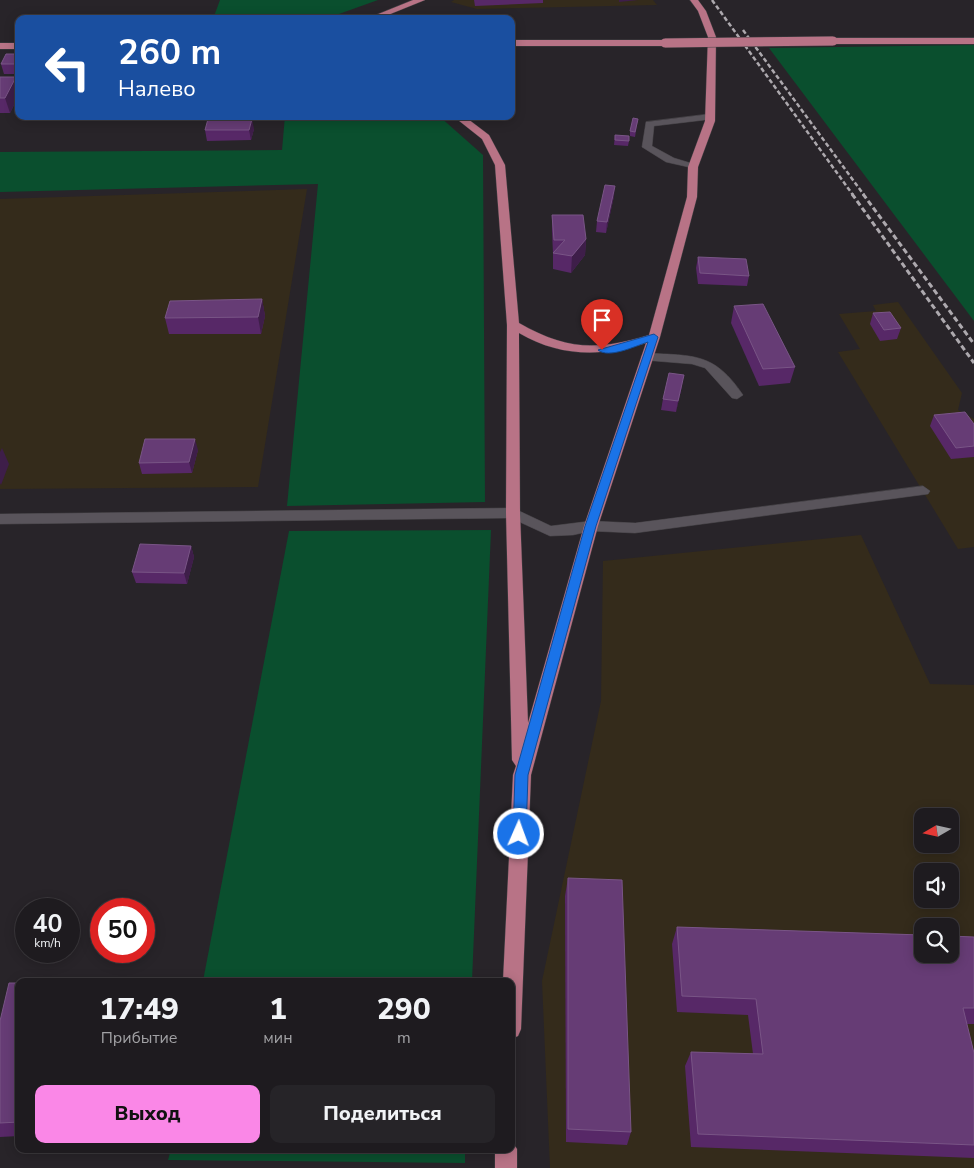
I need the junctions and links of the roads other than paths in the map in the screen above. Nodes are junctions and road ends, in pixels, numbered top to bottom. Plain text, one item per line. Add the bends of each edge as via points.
1 (421, 0) edge
2 (694, 0) edge
3 (403, 7) junction
4 (381, 15) edge
5 (391, 15) edge
6 (974, 41) edge
7 (515, 44) edge
8 (0, 46) edge
9 (15, 46) edge
10 (710, 117) junction
11 (463, 120) edge
12 (693, 167) junction
13 (513, 325) junction
14 (654, 337) junction
15 (647, 357) junction
16 (737, 395) dead end
17 (923, 490) dead end
18 (513, 513) junction
19 (0, 519) edge
20 (591, 526) junction
21 (522, 775) junction
22 (513, 978) edge
23 (506, 1153) edge
24 (506, 1168) edge

1 - 3 main road
2 - 10 main road via 712,37
3 - 4 main road
3 - 5 main road
6 - 7 main road, bridge
8 - 9 main road
10 - 12 main road
10 - 12 lane via 649,124 647,147 670,160
11 - 13 main road via 486,137 500,165
12 - 14 main road via 692,197
13 - 14 main road via 554,345 586,351 618,349
13 - 18 main road
14 - 15 main road
15 - 16 lane via 694,360 709,365
15 - 20 main road
17 - 20 lane via 635,528
18 - 19 lane
18 - 20 lane via 550,531
18 - 21 main road
20 - 21 main road
21 - 22 main road
23 - 24 main road

